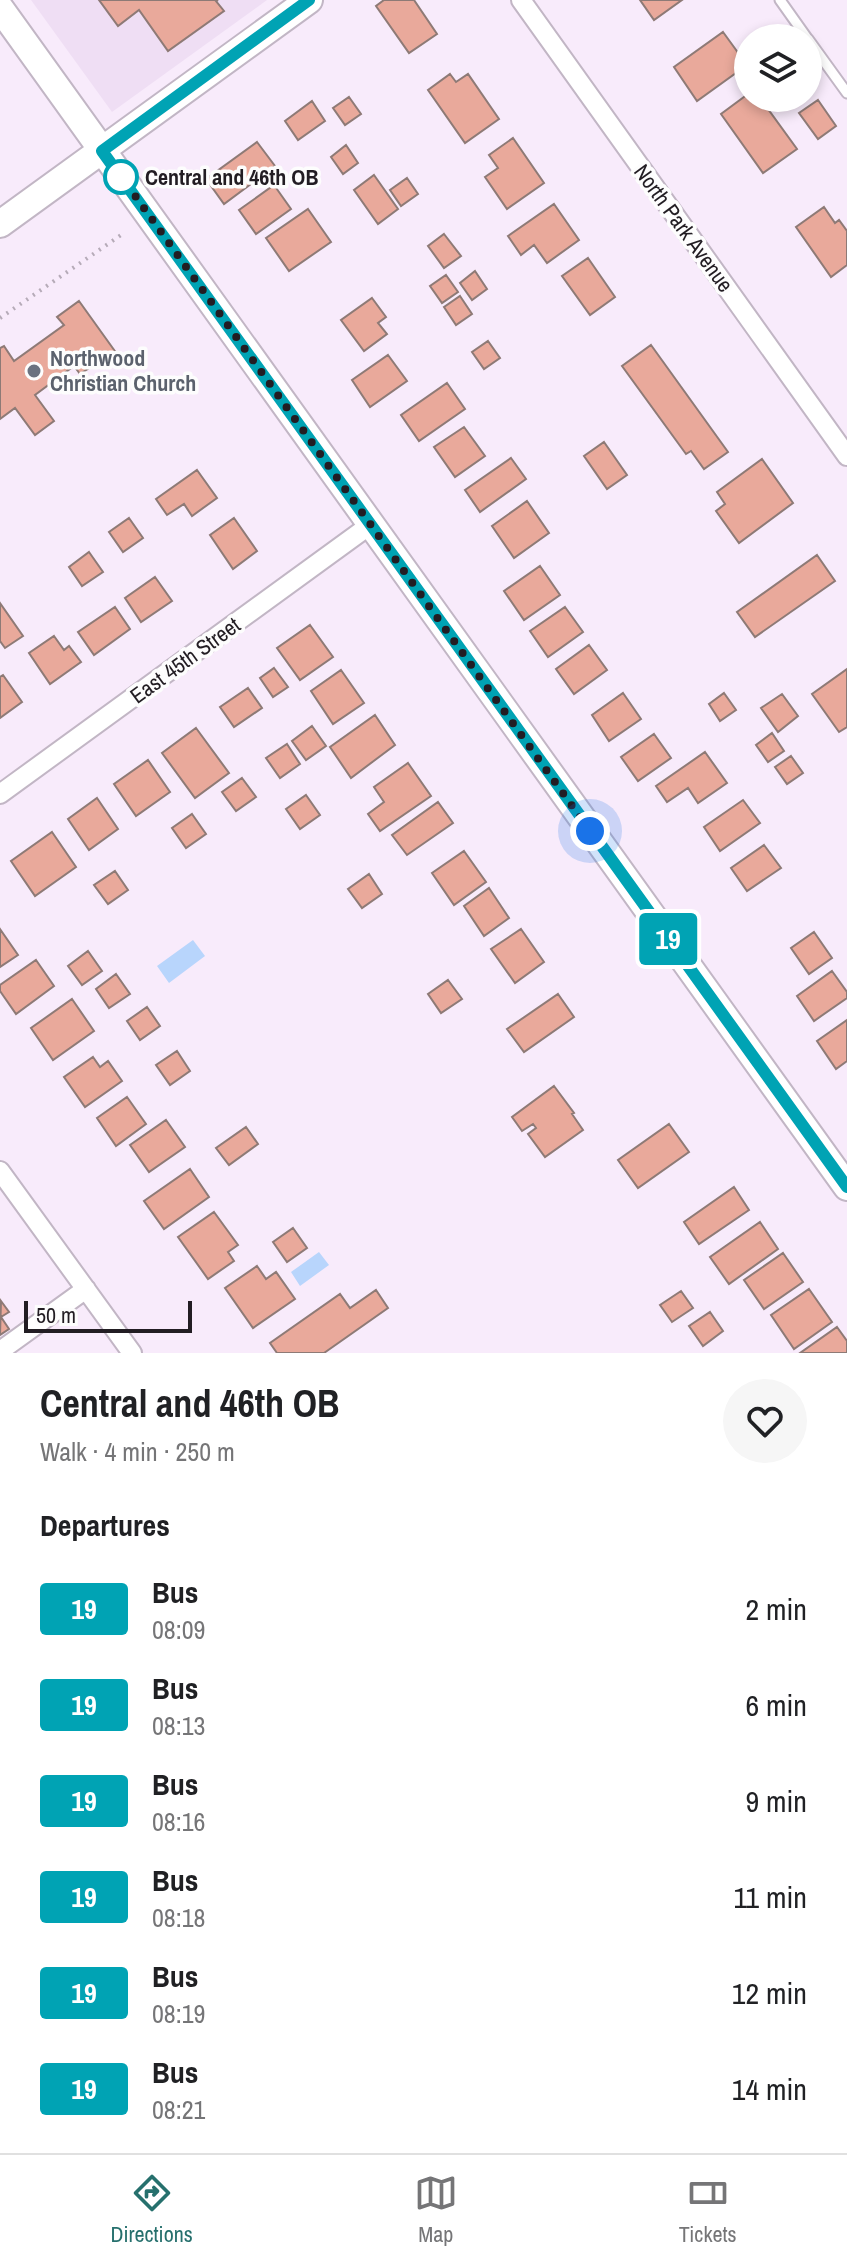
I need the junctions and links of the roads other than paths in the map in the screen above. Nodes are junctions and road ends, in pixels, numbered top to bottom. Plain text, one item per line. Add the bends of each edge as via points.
1 (309, 0) edge
2 (521, 0) edge
3 (780, 0) edge
4 (0, 8) edge
5 (797, 24) edge
6 (822, 58) edge
7 (847, 93) edge
8 (102, 151) junction
9 (0, 224) edge
10 (847, 456) edge
11 (370, 525) junction
12 (0, 794) edge
13 (0, 1171) edge
14 (847, 1187) edge
15 (86, 1289) junction
16 (0, 1351) edge
17 (132, 1353) edge

1 - 8 main road
2 - 10 street, North Park Avenue
3 - 5 lane
4 - 8 main road
6 - 7 lane
8 - 9 main road
8 - 11 main road
11 - 12 street, East 45th Street
11 - 14 main road
13 - 15 street
15 - 16 street
15 - 17 street

